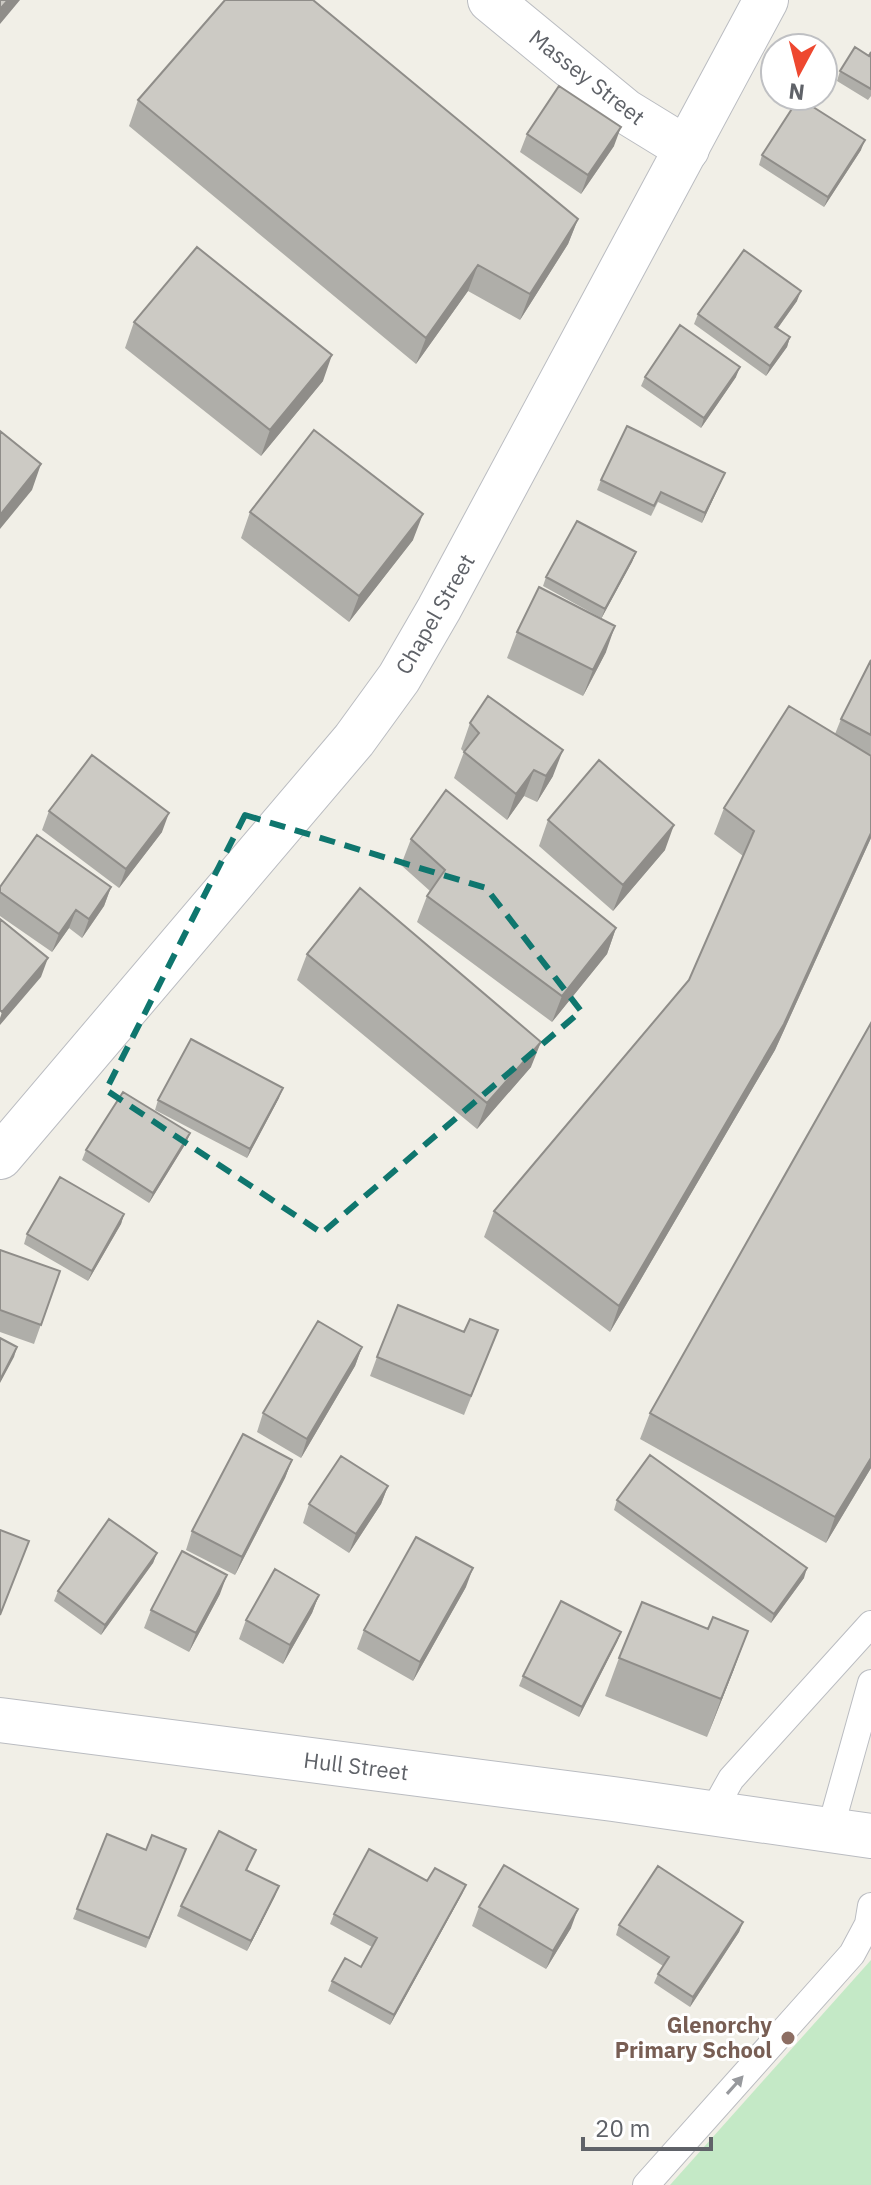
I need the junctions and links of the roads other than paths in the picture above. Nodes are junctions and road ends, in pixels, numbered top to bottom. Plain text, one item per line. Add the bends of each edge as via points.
1 (490, 0) edge
2 (766, 0) edge
3 (687, 149) junction
4 (0, 1157) edge
5 (871, 1624) edge
6 (871, 1683) edge
7 (0, 1720) edge
8 (712, 1813) junction
9 (850, 1833) edge
10 (871, 1906) edge
11 (646, 2185) edge

1 - 3 street, Massey Street via 625,111
2 - 3 street, Chapel Street
3 - 4 street, Chapel Street via 399,678 354,740
5 - 8 lane via 731,1779
6 - 9 lane
7 - 8 street, Hull Street
8 - 9 street, Hull Street
11 -> 10 lane via 852,1954

